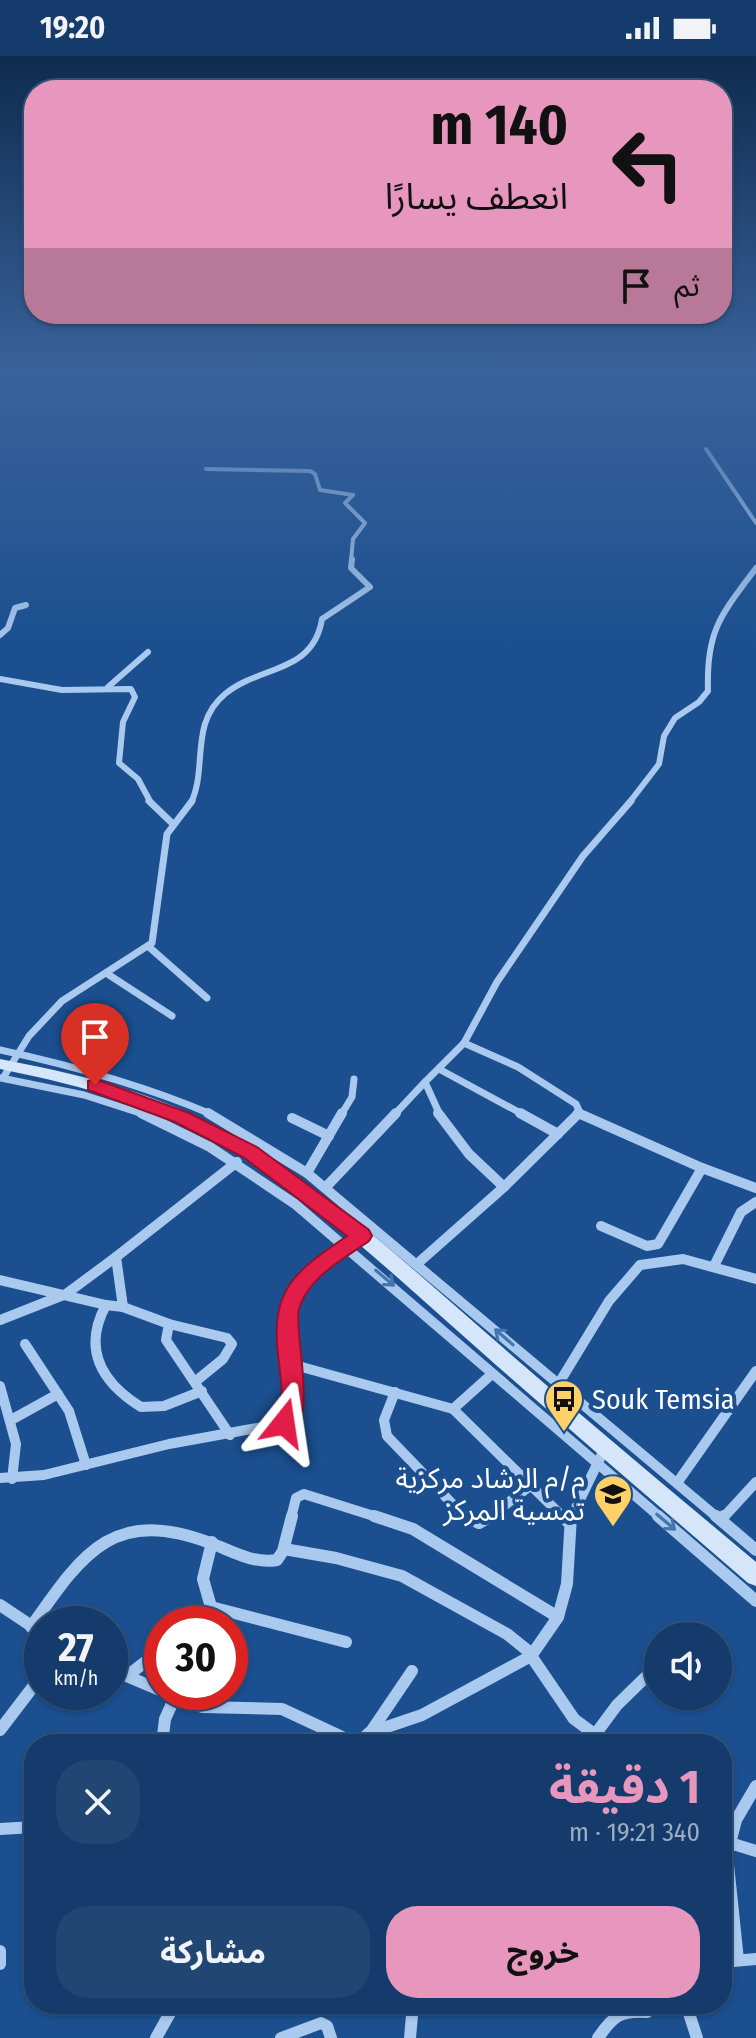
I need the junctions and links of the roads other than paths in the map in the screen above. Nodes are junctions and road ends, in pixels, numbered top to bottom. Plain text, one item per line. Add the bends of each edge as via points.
1 (717, 465) edge
2 (206, 469) dead end
3 (756, 523) edge
4 (756, 568) edge
5 (26, 605) dead end
6 (0, 635) edge
7 (148, 652) dead end
8 (0, 679) edge
9 (107, 687) junction
10 (172, 823) junction
11 (149, 947) junction
12 (106, 973) junction
13 (207, 998) dead end
14 (172, 1016) dead end
15 (464, 1043) junction
16 (5, 1065) edge
17 (439, 1069) junction
18 (354, 1079) dead end
19 (425, 1082) junction
20 (578, 1114) junction
21 (292, 1118) dead end
22 (558, 1134) junction
23 (329, 1136) junction
24 (234, 1147) junction
25 (702, 1168) junction
26 (307, 1173) junction
27 (326, 1187) junction
28 (504, 1187) junction
29 (756, 1188) edge
30 (756, 1202) edge
31 (601, 1226) dead end
32 (361, 1237) junction
33 (116, 1257) junction
34 (714, 1266) junction
35 (411, 1269) junction
36 (756, 1279) edge
37 (0, 1280) edge
38 (66, 1294) junction
39 (106, 1305) junction
40 (123, 1307) junction
41 (0, 1320) edge
42 (169, 1324) junction
43 (25, 1344) dead end
44 (291, 1364) junction
45 (756, 1371) edge
46 (532, 1372) junction
47 (492, 1374) junction
48 (559, 1383) junction
49 (0, 1386) edge
50 (199, 1386) junction
51 (752, 1386) edge
52 (395, 1392) junction
53 (58, 1394) junction
54 (453, 1409) junction
55 (11, 1420) junction
56 (230, 1435) junction
57 (601, 1456) junction
58 (86, 1465) junction
59 (6, 1479) edge
60 (756, 1482) edge
61 (530, 1486) junction
62 (671, 1490) junction
63 (721, 1520) junction
64 (569, 1523) junction
65 (212, 1542) junction
66 (284, 1549) junction
67 (756, 1550) edge
68 (756, 1576) edge
69 (756, 1601) edge
70 (0, 1605) edge
71 (50, 1606) edge
72 (211, 1606) edge
73 (248, 1617) edge
74 (558, 1617) junction
75 (24, 1621) edge
76 (346, 1642) dead end
77 (531, 1656) junction
78 (144, 1663) edge
79 (412, 1671) dead end
80 (128, 1675) edge
81 (644, 1679) edge
82 (24, 1699) edge
83 (248, 1708) edge
84 (166, 1710) edge
85 (0, 1730) edge
86 (369, 1733) joint
87 (163, 1734) edge
88 (336, 1734) edge
89 (592, 1734) edge
90 (595, 1734) edge
91 (756, 1786) edge
92 (24, 1828) edge
93 (0, 1829) edge
94 (732, 1835) edge
95 (732, 1844) edge
96 (756, 1851) edge
97 (732, 1924) edge
98 (0, 1951) edge
99 (756, 1959) edge
100 (738, 1960) junction
101 (732, 1961) edge
102 (0, 1964) edge
103 (169, 2014) edge
104 (412, 2014) edge
105 (617, 2014) edge
106 (689, 2014) edge
107 (156, 2038) edge
108 (281, 2038) edge
109 (331, 2038) edge
110 (410, 2038) edge
111 (598, 2038) edge
112 (697, 2038) edge

1 - 3 street
2 - 10 street via 310,471 320,490 352,495 345,503 365,523 353,539 352,571 370,584 360,597 322,619 319,638 302,657 214,703 200,736 193,800
4 - 15 street via 718,619 707,657 708,691 675,718 656,769 583,856 497,982
5 - 6 street via 15,608
7 - 9 street
8 - 9 street via 62,690
9 - 10 street via 131,689 135,697 123,722 119,763 136,776 149,801
10 - 11 street via 157,893 155,937
11 - 12 street
11 - 13 street
12 - 14 street
12 - 16 street via 55,1007
15 - 17 street
15 - 20 street via 550,1086 576,1104
16 - 24 street
16 - 24 main road via 188,1112
17 - 19 street
17 - 22 street
18 - 23 street via 352,1097
19 - 27 street
19 - 28 street via 449,1128
20 - 22 street
20 - 25 street
21 - 23 street
22 - 28 street
23 - 26 street
24 - 26 street
24 - 32 main road via 290,1179
24 - 33 street
25 - 29 street
25 - 31 street via 658,1244 647,1246
26 - 27 street
27 - 32 street
28 - 35 street
30 - 34 street via 741,1212
32 - 35 main road
32 - 44 street via 311,1271 288,1305 285,1327
32 -> 47 street
33 - 38 street
33 - 40 street
34 - 36 street
34 - 48 street via 668,1260 640,1265
35 - 46 main road
37 - 38 street
38 - 39 street
38 - 41 street
39 - 40 street
39 - 50 street via 94,1331 95,1349 133,1403 153,1408
40 - 42 street
42 - 50 street via 166,1340
42 - 50 street via 227,1338 232,1344
43 - 53 street
44 - 52 street
44 - 56 street via 295,1399 287,1421
45 - 51 street
46 - 48 street
46 - 57 main road
47 - 54 street
47 - 57 street
48 - 62 street
49 - 55 street
50 - 56 street
51 - 62 street
52 - 54 street
52 - 61 street via 384,1420 387,1436 467,1519 486,1520
53 - 55 street
53 - 58 street via 76,1427
54 - 61 street
55 - 59 street via 19,1460
56 - 58 street
57 - 62 main road
57 - 64 street
57 -> 69 street
58 - 59 street
60 - 63 street
61 - 64 street
62 - 63 street
62 - 68 main road
63 - 67 street
64 - 74 street via 567,1584
65 - 66 street via 267,1562 277,1560
65 - 71 street via 166,1527 113,1536 89,1550 70,1571
65 - 72 street via 203,1579
66 - 74 street via 296,1498 304,1494 413,1529
66 - 77 street via 402,1576 507,1634
70 - 75 street
73 - 76 street
74 - 77 street
77 - 86 street via 422,1715
77 - 89 street via 551,1690
78 - 80 street
79 - 86 street
81 - 90 street
82 - 85 street
83 - 88 street via 282,1709
84 - 87 street
91 - 94 street
92 - 93 street
95 - 96 street
97 - 100 street
98 - 102 street
99 - 100 street
100 - 101 street
103 - 107 street
104 - 110 street
105 - 111 street
106 - 112 street
108 - 109 street via 321,2023

